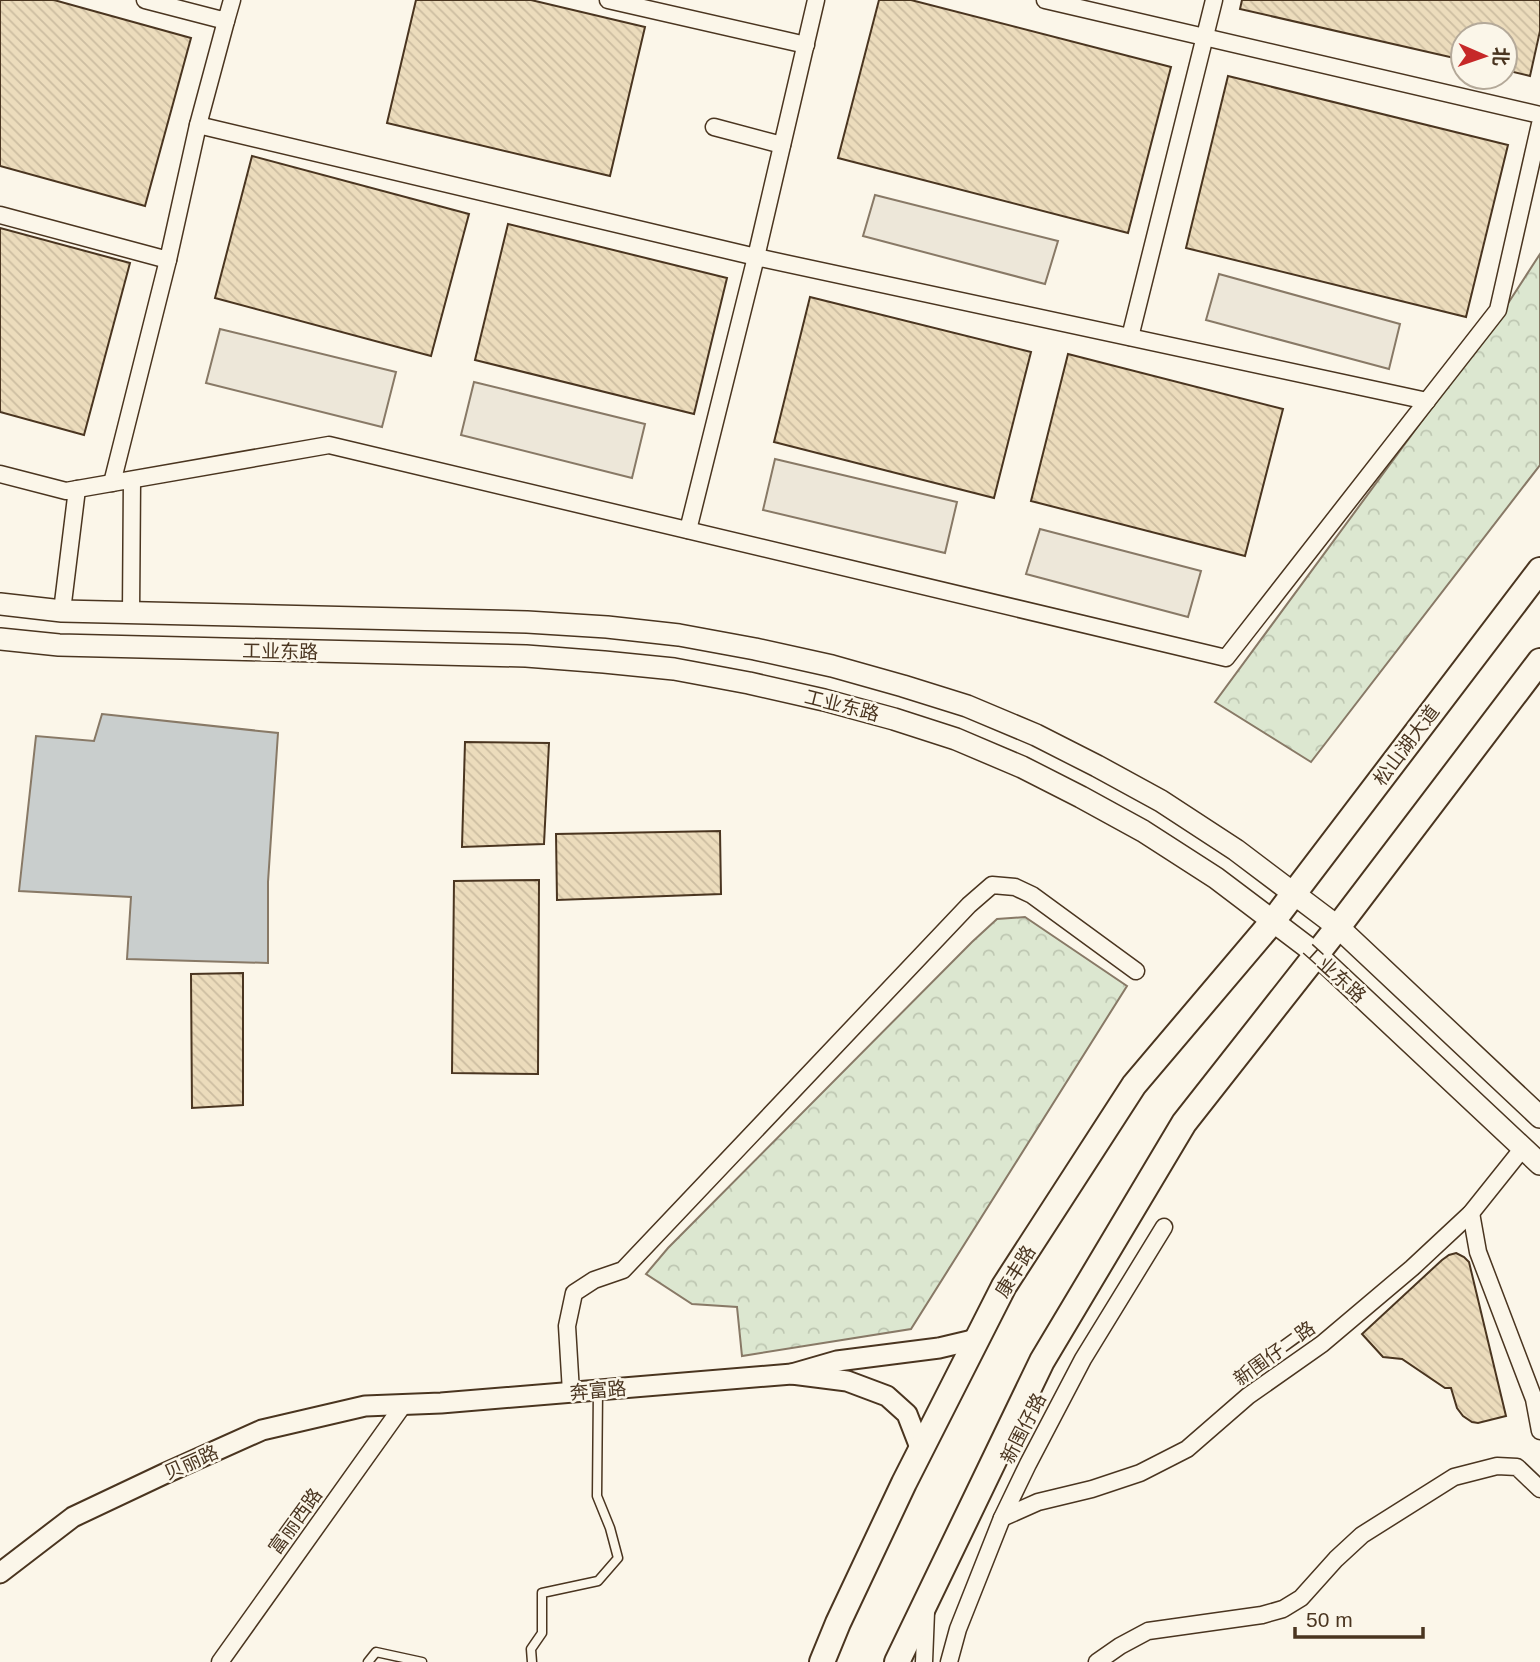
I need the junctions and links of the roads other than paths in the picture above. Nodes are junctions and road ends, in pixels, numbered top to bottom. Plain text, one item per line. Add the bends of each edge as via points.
1 (145, 0) edge
2 (232, 0) edge
3 (608, 0) edge
4 (816, 0) edge
5 (1045, 0) edge
6 (1214, 0) edge
7 (670, 7) edge
8 (226, 21) junction
9 (1205, 37) junction
10 (806, 45) junction
11 (1540, 115) edge
12 (1540, 124) edge
13 (198, 125) junction
14 (714, 127) dead end
15 (782, 145) junction
16 (0, 215) edge
17 (756, 257) junction
18 (168, 260) junction
19 (1130, 337) junction
20 (1427, 401) junction
21 (0, 474) edge
22 (132, 480) junction
23 (113, 483) junction
24 (77, 489) junction
25 (688, 530) junction
26 (1540, 570) edge
27 (0, 604) edge
28 (62, 611) junction
29 (131, 613) junction
30 (0, 639) edge
31 (1540, 661) edge
32 (1293, 893) junction
33 (1273, 921) junction
34 (1338, 927) junction
35 (1315, 953) junction
36 (1136, 971) dead end
37 (1540, 1117) edge
38 (1523, 1148) junction
39 (1540, 1164) edge
40 (1471, 1213) junction
41 (1164, 1227) dead end
42 (977, 1339) junction
43 (792, 1374) junction
44 (598, 1390) junction
45 (571, 1392) junction
46 (404, 1404) junction
47 (1540, 1431) edge
48 (920, 1450) junction
49 (1540, 1489) edge
50 (1002, 1518) junction
51 (0, 1573) edge
52 (927, 1599) junction
53 (220, 1662) edge
54 (368, 1662) edge
55 (422, 1662) edge
56 (532, 1662) edge
57 (822, 1662) edge
58 (897, 1662) edge
59 (924, 1662) edge
60 (949, 1662) edge
61 (1097, 1662) edge

1 - 8 street
2 - 8 street
3 - 7 street
4 - 10 street
5 - 9 street
6 - 9 street
7 - 10 street
8 - 13 street
9 - 11 street
9 - 19 street
10 - 15 street
12 - 20 street via 1498,310
13 - 17 street
13 - 18 street
14 - 15 street
15 - 17 street
16 - 18 street
17 - 19 street
17 - 25 street
18 - 23 street
19 - 20 street
20 - 25 street via 1226,658
21 - 24 street via 66,491
22 - 23 street
22 - 25 street via 329,445
22 - 29 street
23 - 24 street
24 - 28 street
26 - 32 main road, 松山湖大道
27 - 28 main road, 工业东路
28 - 29 main road, 工业东路
29 - 32 main road, 工业东路 via 607,627 679,635 832,666 967,706 1036,735 1160,801
30 - 33 main road, 工业东路 via 59,645 526,656 674,669 811,697 956,738 1022,767 1143,831
31 - 34 main road
32 - 33 main road, 松山湖大道
32 - 34 main road, 工业东路
33 - 35 main road, 工业东路
33 - 42 main road, 康丰路 via 1135,1086 1004,1286
34 - 35 main road
34 - 37 main road, 工业东路
35 - 38 main road, 工业东路
35 - 52 main road via 1184,1123 1042,1361
36 - 45 street via 1032,895 992,885 623,1270 574,1293 567,1325
38 - 39 main road, 工业东路
38 - 40 street, 新围仔二路
40 - 47 street via 1478,1252 1534,1399
40 - 50 street, 新围仔二路 via 1322,1344 1248,1396 1187,1449 1140,1473 1038,1502
41 - 50 street, 新围仔路 via 1083,1359
42 - 43 street via 837,1361
42 - 48 main road, 康丰路
43 - 44 street, 奔富路
43 - 48 street via 847,1381 887,1396 906,1414
44 - 45 street, 奔富路
44 - 56 lane via 597,1496 618,1558 598,1581 542,1593 542,1633 531,1649
45 - 46 street, 奔富路
46 - 51 street, 贝丽路 via 365,1406 262,1430 73,1517
46 - 53 street, 富丽西路
48 - 57 main road, 康丰路
49 - 61 street via 1517,1467 1497,1466 1454,1477 1362,1535 1301,1598 1283,1609 1149,1631
50 - 60 street, 新围仔路
52 - 58 main road
52 - 59 street
54 - 55 lane via 376,1652

